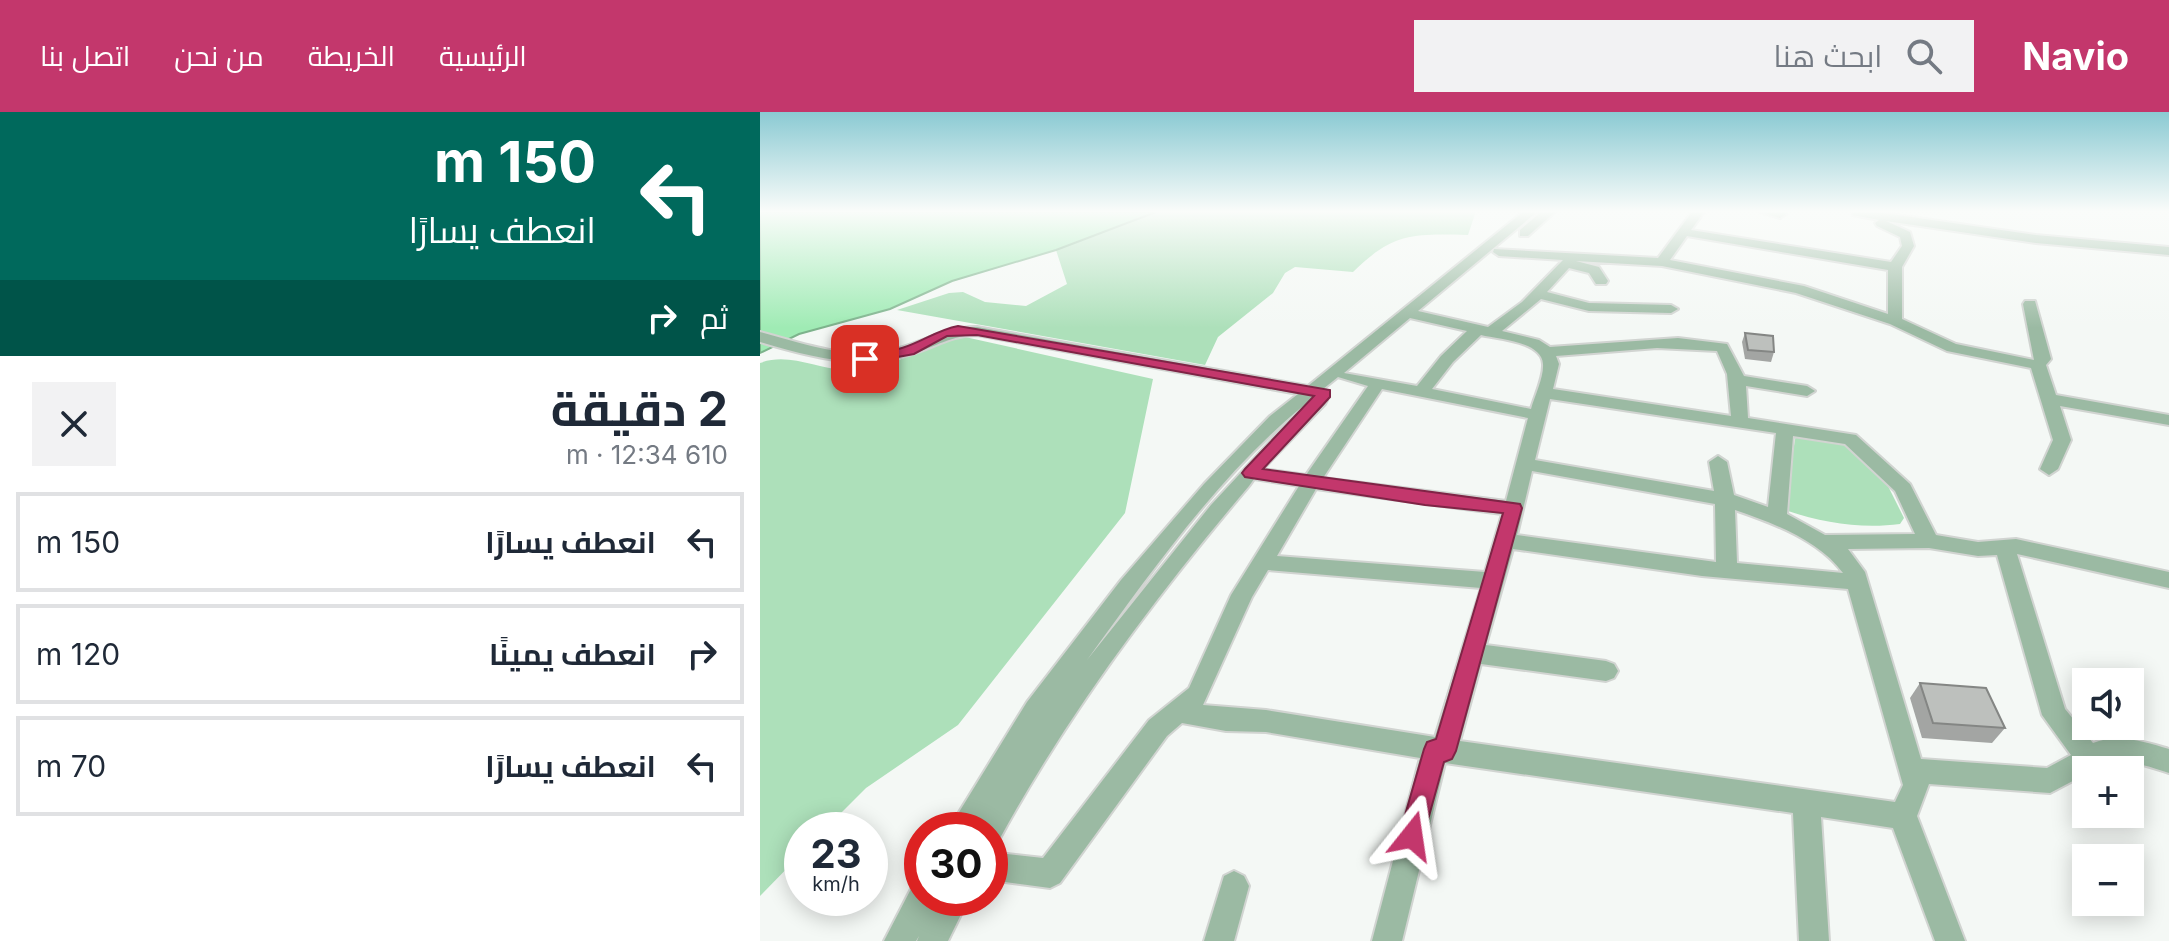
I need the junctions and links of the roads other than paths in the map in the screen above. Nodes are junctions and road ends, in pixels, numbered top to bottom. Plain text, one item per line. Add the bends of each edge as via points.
1 (1487, 251) edge
2 (1670, 251) edge
3 (1797, 251) edge
4 (1905, 251) edge
5 (1499, 252) joint
6 (1570, 261) junction
7 (1662, 262) junction
8 (1895, 267) junction
9 (1601, 281) dead end
10 (1539, 294) junction
11 (2030, 304) dead end
12 (1671, 309) dead end
13 (1415, 314) junction
14 (1895, 321) junction
15 (1637, 326) junction
16 (1484, 331) junction
17 (760, 337) edge
18 (1547, 352) junction
19 (2038, 365) junction
20 (1346, 377) junction
21 (1739, 380) junction
22 (1378, 383) junction
23 (1807, 391) dead end
24 (1318, 392) junction
25 (1421, 392) junction
26 (2049, 399) junction
27 (1541, 404) junction
28 (2169, 420) edge
29 (1740, 423) junction
30 (1785, 430) junction
31 (1718, 462) dead end
32 (1525, 464) junction
33 (2049, 469) dead end
34 (1251, 473) junction
35 (1311, 482) junction
36 (1725, 499) junction
37 (1513, 508) junction
38 (1777, 517) junction
39 (1505, 541) junction
40 (1929, 541) junction
41 (1821, 542) junction
42 (2005, 547) junction
43 (1263, 562) junction
44 (1727, 570) junction
45 (2169, 580) edge
46 (1493, 581) junction
47 (1857, 582) junction
48 (1472, 653) junction
49 (1606, 671) dead end
50 (1178, 712) junction
51 (1440, 750) junction
52 (2088, 756) edge
53 (2093, 756) edge
54 (2169, 761) edge
55 (2072, 768) edge
56 (1912, 770) junction
57 (1806, 802) junction
58 (973, 812) edge
59 (1000, 812) edge
60 (1903, 816) junction
61 (1008, 868) edge
62 (1234, 886) dead end
63 (1219, 941) edge
64 (1387, 941) edge
65 (1814, 941) edge
66 (1950, 941) edge

1 - 13 street
2 - 7 street
3 - 8 street
4 - 8 street
5 - 6 street
5 - 13 street
6 - 7 street
6 - 9 street via 1594,270
6 - 10 street
7 - 14 street via 1799,289
8 - 14 street
10 - 15 street
10 - 16 street
11 - 19 street via 2043,359
12 - 15 street
13 - 16 street
13 - 20 street
13 - 24 street
14 - 19 street via 1952,348
15 - 18 street via 1587,352
15 - 21 street via 1722,347
16 - 18 street via 1534,343
16 - 25 street via 1447,359
17 - 24 street via 865,359 909,351 943,333 977,331
18 - 27 street via 1551,364
19 - 26 street
20 - 22 street
20 - 24 street
21 - 23 street
21 - 29 street
22 - 25 street
22 - 35 street
24 - 34 street
24 - 58 street via 1276,420 1175,528 1036,710
25 - 27 street
26 - 28 street
26 - 33 street via 2062,440
27 - 29 street
27 - 32 street
29 - 30 street
30 - 38 street
30 - 40 street via 1857,444 1903,488
31 - 36 street
32 - 36 street
32 - 37 street
34 - 35 street
34 - 59 street via 1057,717
35 - 37 street
35 - 43 street
36 - 38 street
36 - 44 street
37 - 39 street
38 - 41 street
39 - 44 street
39 - 46 street
40 - 41 street
40 - 42 street via 1978,549
41 - 47 street via 1838,551
42 - 45 street
42 - 52 street via 2054,715
43 - 46 street
43 - 50 street via 1227,624 1198,695
44 - 47 street
46 - 48 street
47 - 56 street
48 - 49 street
48 - 51 street
50 - 51 street
50 - 61 street via 1158,728 1050,873
51 - 57 street
51 - 64 street
53 - 54 street via 2133,751
55 - 56 street via 2050,781
56 - 60 street via 1916,785
57 - 60 street
57 - 65 street
60 - 66 street
62 - 63 street

